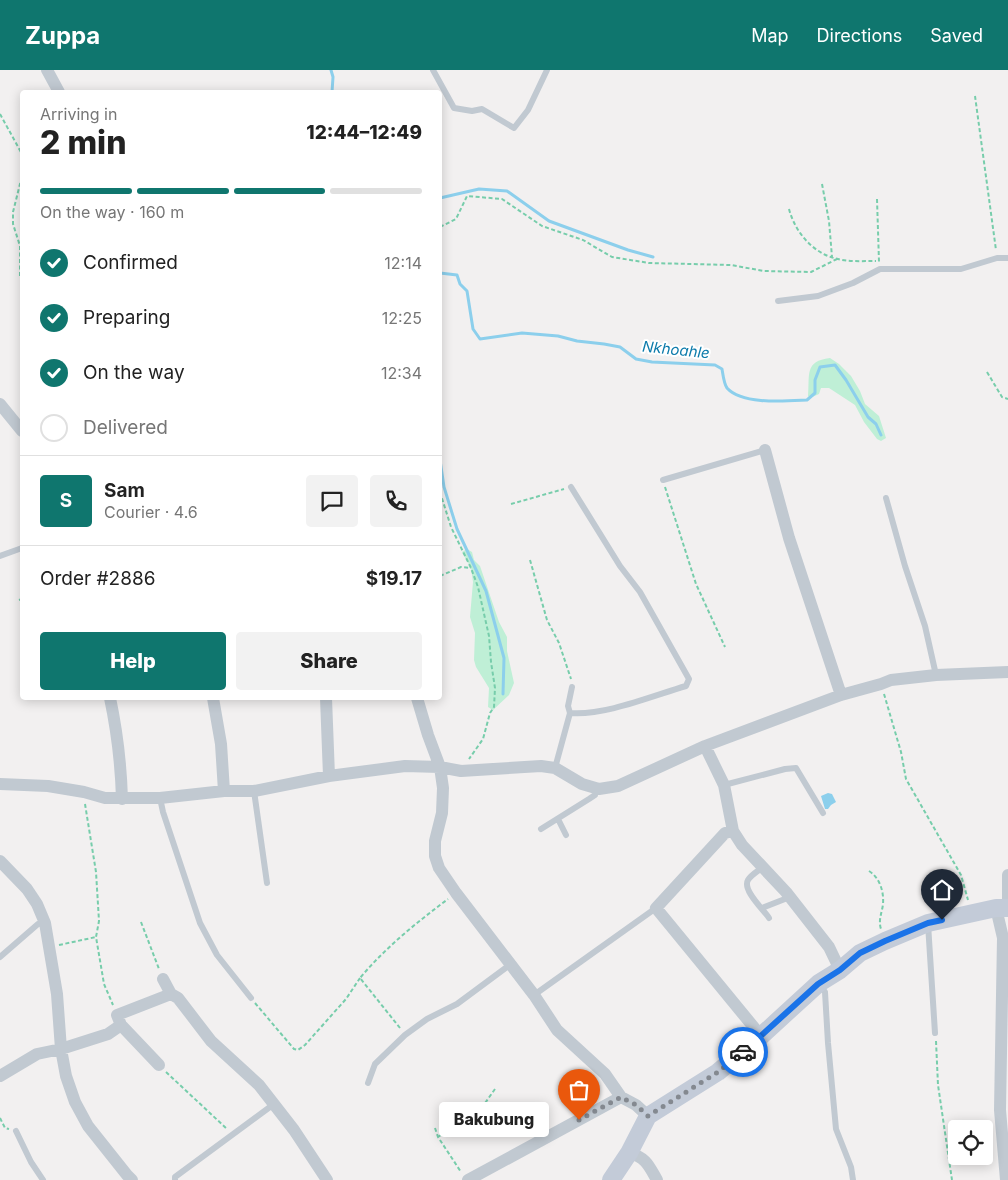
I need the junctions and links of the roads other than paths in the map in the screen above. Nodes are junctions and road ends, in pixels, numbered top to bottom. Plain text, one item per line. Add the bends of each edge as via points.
1 (433, 70) edge
2 (547, 70) edge
3 (52, 71) edge
4 (58, 90) edge
5 (1008, 258) edge
6 (778, 301) dead end
7 (0, 404) edge
8 (20, 428) edge
9 (765, 450) joint
10 (663, 480) road end
11 (571, 487) road end
12 (886, 498) dead end
13 (20, 549) edge
14 (0, 556) edge
15 (1008, 672) edge
16 (936, 675) junction
17 (572, 687) road end
18 (841, 695) junction
19 (110, 700) edge
20 (213, 700) edge
21 (326, 700) edge
22 (418, 700) edge
23 (570, 713) junction
24 (705, 746) junction
25 (440, 768) junction
26 (555, 768) junction
27 (329, 776) junction
28 (0, 784) edge
29 (724, 785) junction
30 (596, 788) junction
31 (224, 790) junction
32 (254, 791) junction
33 (160, 798) junction
34 (122, 799) junction
35 (823, 813) dead end
36 (558, 819) junction
37 (541, 828) dead end
38 (733, 831) junction
39 (566, 835) dead end
40 (0, 861) edge
41 (763, 867) junction
42 (1008, 875) edge
43 (267, 883) dead end
44 (790, 897) junction
45 (656, 908) junction
46 (762, 908) junction
47 (1004, 908) edge
48 (769, 918) dead end
49 (45, 922) junction
50 (928, 923) junction
51 (0, 957) edge
52 (512, 964) junction
53 (840, 970) junction
54 (163, 979) road end
55 (818, 984) junction
56 (171, 994) junction
57 (534, 995) junction
58 (251, 998) road end
59 (119, 1020) junction
60 (935, 1033) road end
61 (761, 1036) junction
62 (1005, 1038) edge
63 (61, 1049) junction
64 (159, 1065) road end
65 (0, 1076) edge
66 (368, 1083) dead end
67 (621, 1097) junction
68 (274, 1104) junction
69 (648, 1116) junction
70 (16, 1132) road end
71 (629, 1153) junction
72 (465, 1176) edge
73 (43, 1180) edge
74 (132, 1180) edge
75 (175, 1180) edge
76 (327, 1180) edge
77 (611, 1180) edge
78 (657, 1180) edge
79 (853, 1180) edge
80 (1006, 1180) edge

1 - 2 lane via 454,108 482,110 514,128 528,110
3 - 4 street
5 - 6 lane via 997,258 961,269 880,269 818,296
7 - 8 street
9 - 10 lane
9 - 18 street via 791,546
11 - 23 lane via 640,592 688,679 686,686 621,706 584,715
12 - 16 lane via 925,626
13 - 14 lane
15 - 16 street
16 - 18 street via 891,680
17 - 23 lane via 568,706
18 - 24 street
19 - 34 street
20 - 31 street
21 - 27 street
22 - 25 street
23 - 26 lane
24 - 29 street
24 - 30 street via 618,786
25 - 26 street via 461,771
25 - 27 street via 405,766
25 - 52 street via 442,814 434,856 456,893
26 - 30 street via 582,784
27 - 32 street
28 - 34 street via 48,786
29 - 35 lane via 796,768
29 - 38 street
30 - 36 lane via 595,795
31 - 32 street
31 - 33 street
32 - 43 lane
33 - 34 street
33 - 58 lane via 200,923 217,955
36 - 37 lane
36 - 39 lane
38 - 41 street
38 - 45 street via 725,833
40 - 49 street via 27,889
41 - 44 street
41 - 46 lane via 746,884
42 - 47 street
44 - 46 lane
44 - 53 street via 828,946
45 - 57 lane
45 - 61 street
46 - 48 lane
47 - 50 main road
47 - 62 street
49 - 51 lane via 38,924
49 - 63 street via 57,994
50 - 53 main road via 860,953
50 - 60 lane
52 - 57 street
52 - 66 lane via 457,1004 405,1035 375,1064
53 - 55 main road
54 - 56 street
55 - 61 main road
55 - 79 lane via 825,992 836,1129
56 - 59 street
56 - 68 street via 178,998 211,1041 260,1085
57 - 67 street via 557,1030 605,1074
59 - 63 street via 108,1034
59 - 64 street
61 - 69 main road via 718,1072
62 - 80 street via 1000,1110
63 - 65 street via 37,1054
63 - 74 street via 75,1102 88,1126
67 - 69 street
67 - 72 street
68 - 75 lane
68 - 76 street
69 - 71 main road
70 - 73 lane
71 - 77 main road
71 - 78 street via 638,1155 647,1163

